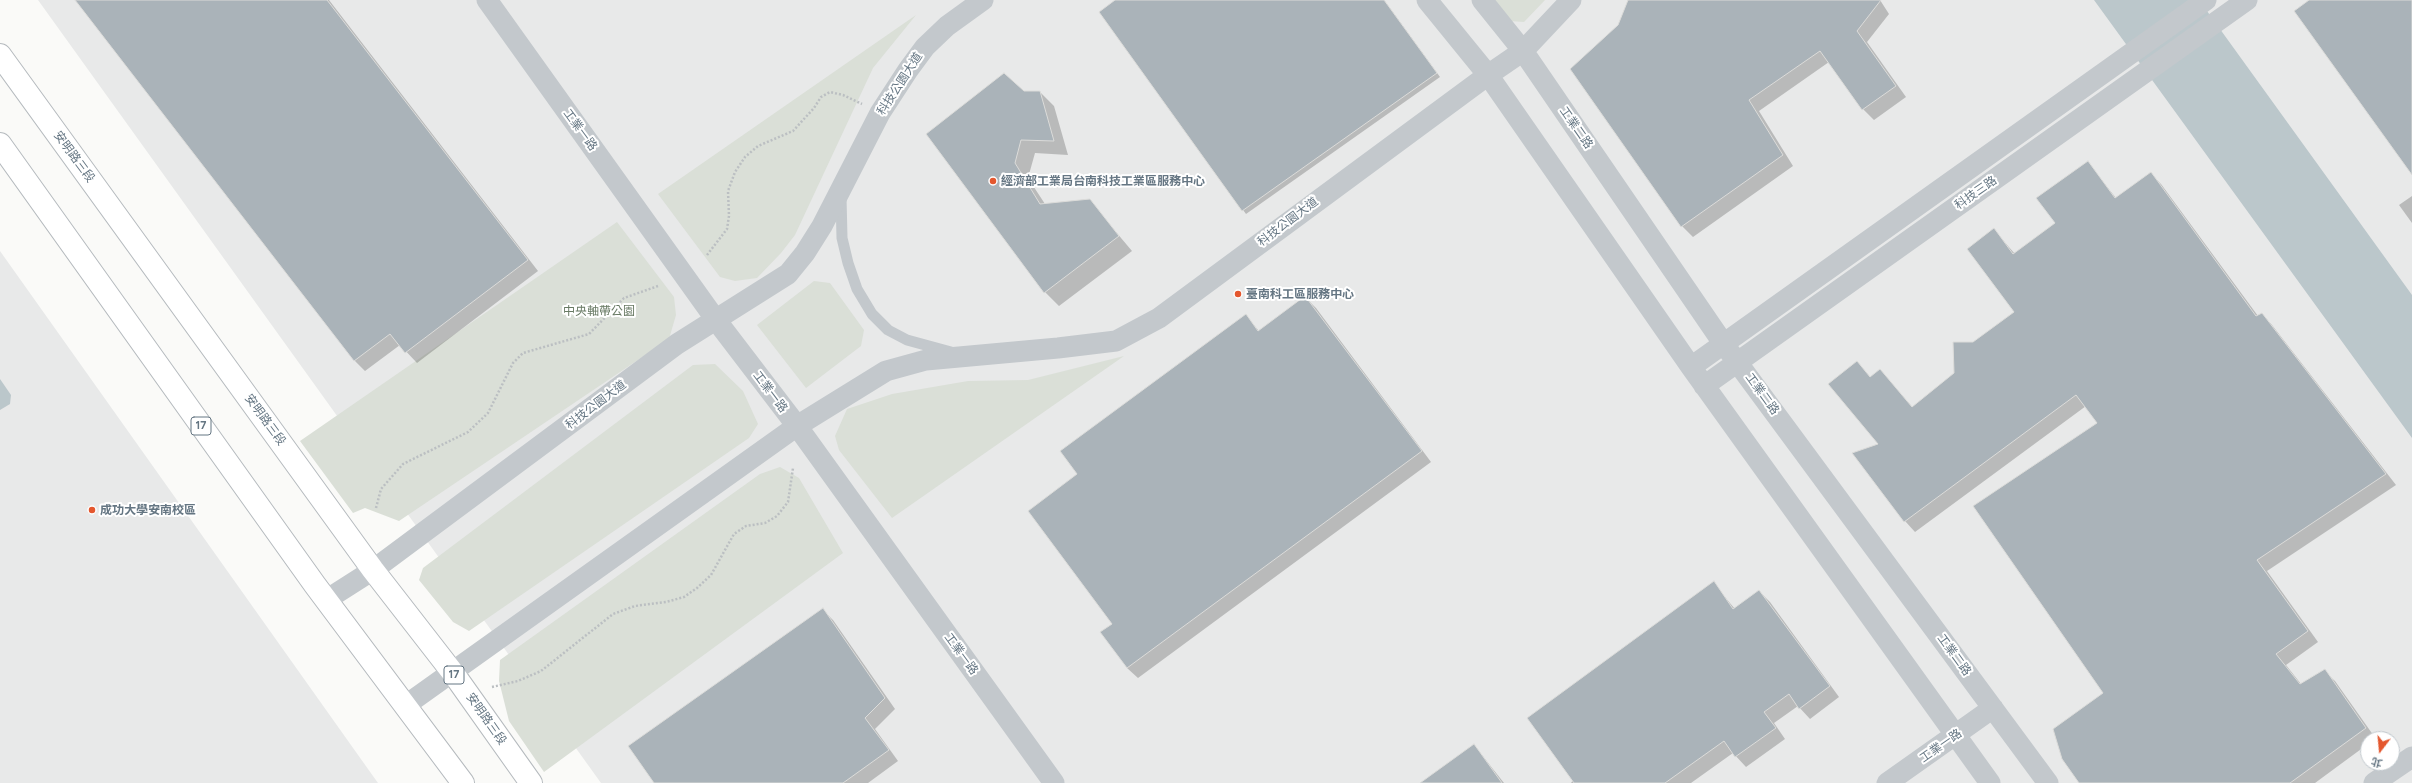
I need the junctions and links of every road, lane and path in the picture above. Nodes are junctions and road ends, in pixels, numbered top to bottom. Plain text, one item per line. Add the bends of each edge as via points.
1 (487, 0) edge
2 (983, 0) edge
3 (1427, 0) edge
4 (1482, 0) edge
5 (1571, 0) edge
6 (2206, 0) edge
7 (2247, 0) edge
8 (1523, 52) junction
9 (0, 55) edge
10 (1488, 74) junction
11 (880, 113) junction
12 (0, 144) edge
13 (841, 189) junction
14 (707, 255) dead end
15 (658, 286) dead end
16 (716, 320) junction
17 (1723, 343) junction
18 (965, 355) junction
19 (1738, 362) junction
20 (1691, 367) junction
21 (1704, 386) junction
22 (797, 426) junction
23 (792, 468) dead end
24 (376, 508) dead end
25 (373, 570) junction
26 (326, 600) junction
27 (453, 673) junction
28 (492, 687) dead end
29 (406, 705) junction
30 (1993, 708) junction
31 (1956, 735) junction
32 (2412, 757) edge
33 (463, 783) edge
34 (531, 783) edge
35 (1054, 783) edge
36 (1887, 783) edge
37 (1990, 783) edge
38 (2048, 783) edge
39 (2374, 783) edge

1 - 16 street, 工業一路
2 - 11 street, 科技公園大道 via 947,26 925,47
3 - 10 street
4 - 8 street, 工業二路
5 - 8 street, 科技公園大道
6 - 17 street, 科技三路
7 - 19 street, 科技三路
8 - 10 street, 科技公園大道
8 - 17 street, 工業二路
9 - 25 main road, 安明路三段 / 17
10 - 18 street, 科技公園大道 via 1159,318 1116,341
10 - 20 street
11 - 13 street, 科技公園大道
11 - 14 path via 844,95 830,92 821,97 793,131 758,146 745,157 735,172 728,191 729,216 726,229
12 - 26 main road, 17
13 - 16 street, 科技公園大道 via 809,248 788,274
13 - 18 lane, 科技公園大道 via 842,238 857,290 872,314 888,330 907,340 926,347
15 - 24 path via 624,298 589,334 523,353 513,363 488,413 468,432 403,464 382,489
16 - 22 street, 工業一路
16 - 25 street, 科技公園大道 via 677,344
17 - 19 street, 工業二路
17 - 20 street, 科技三路
18 - 22 street, 科技公園大道 via 926,360 886,371
19 - 21 street, 科技三路
19 - 30 street, 工業二路
20 - 21 street
21 - 31 street
22 - 27 street, 科技公園大道
22 - 35 street, 工業一路
23 - 28 path via 788,502 777,516 765,524 746,526 734,534 711,575 698,588 684,597 635,606 613,614 541,671 518,681
25 - 26 street, 科技公園大道
25 - 27 main road, 安明路三段 / 17
26 - 29 main road, 17
27 - 29 street, 科技公園大道
27 - 34 main road, 安明路三段 / 17
29 - 33 main road, 17
30 - 31 street, 工業一路
30 - 38 street, 工業二路
31 - 36 street, 工業一路
31 - 37 street
32 - 39 street

